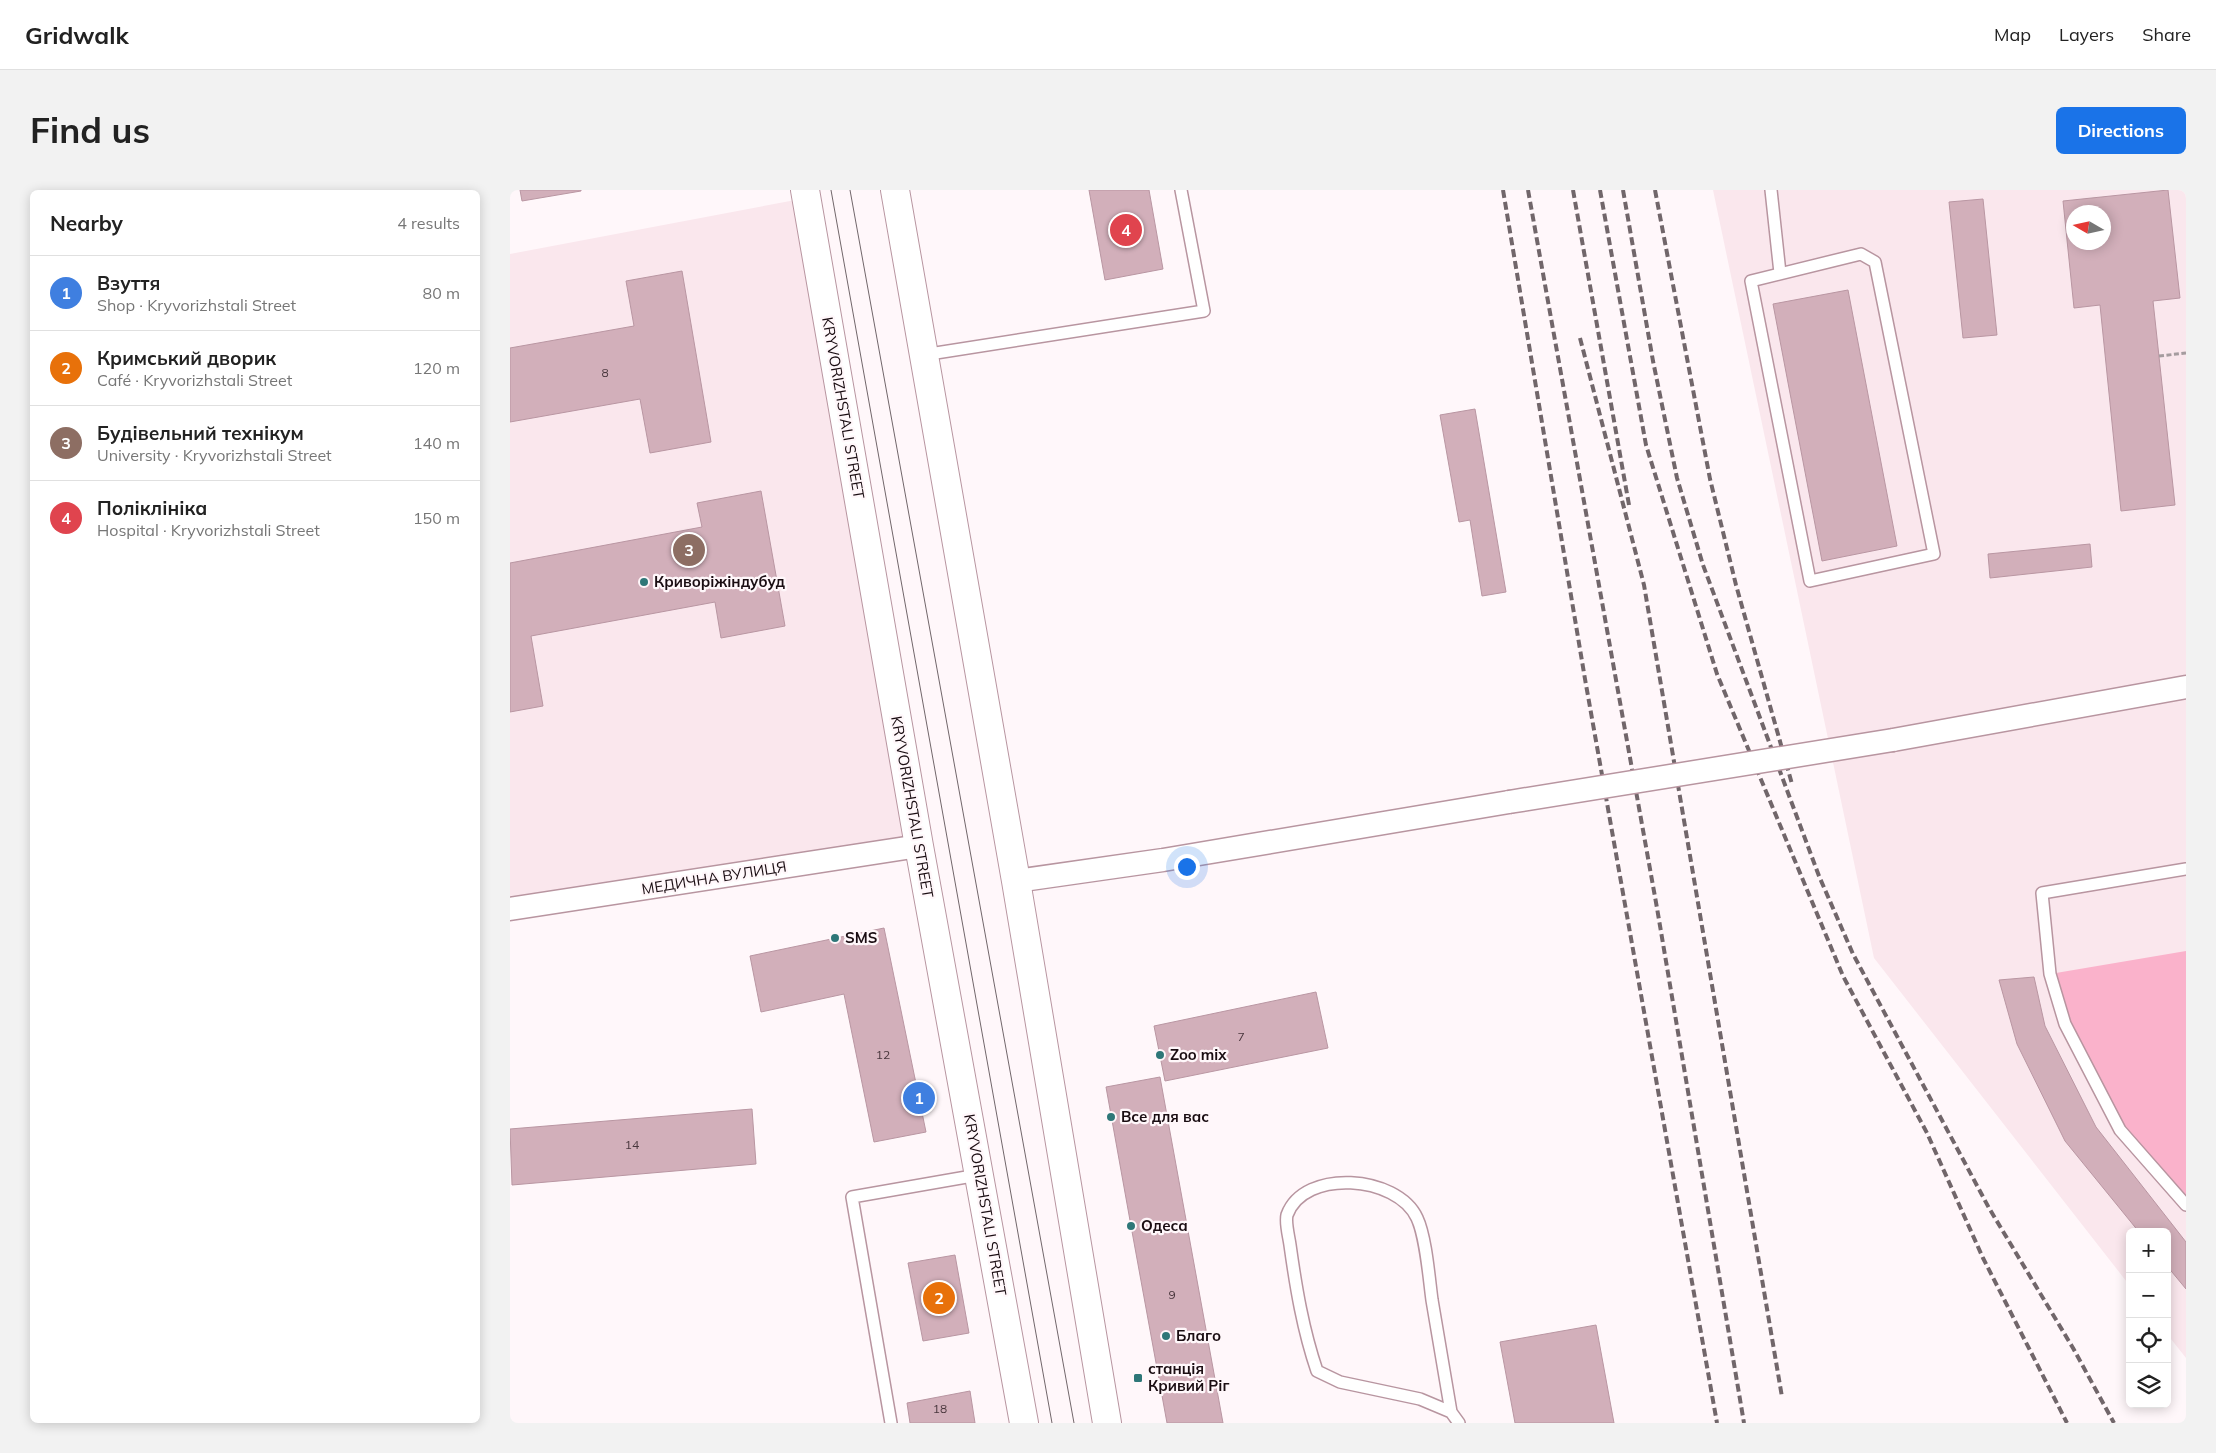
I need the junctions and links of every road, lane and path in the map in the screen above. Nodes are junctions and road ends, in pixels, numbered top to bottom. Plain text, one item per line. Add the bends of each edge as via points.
1 (805, 190) edge
2 (895, 190) edge
3 (1181, 190) edge
4 (1770, 190) edge
5 (1780, 273) junction
6 (2186, 353) edge
7 (924, 355) junction
8 (2160, 356) dead end
9 (2186, 687) edge
10 (919, 846) junction
11 (2186, 869) edge
12 (1016, 880) junction
13 (510, 909) edge
14 (980, 1175) junction
15 (2186, 1205) edge
16 (1451, 1412) junction
17 (891, 1423) edge
18 (1024, 1423) edge
19 (1107, 1423) edge
20 (1459, 1423) edge

1 - 10 main road, KRYVORIZHSTALI STREET
2 - 7 main road
3 - 7 lane via 1204,311
4 - 5 lane
5 - 5 lane via 1751,282 1810,582 1934,554 1875,262 1861,254
6 - 8 path
7 - 12 main road
9 - 12 street, bridge via 1893,740 1163,860
10 - 13 street, МЕДИЧНА ВУЛИЦЯ
10 - 14 main road, KRYVORIZHSTALI STREET
11 - 15 lane via 2042,893 2050,974 2065,1024 2120,1130
12 - 19 main road
14 - 17 lane via 852,1197
14 - 18 main road, KRYVORIZHSTALI STREET
16 - 16 lane via 1420,1399 1340,1382 1317,1371 1306,1337 1286,1217 1296,1199 1322,1184 1382,1187 1402,1200 1417,1217 1427,1259
16 - 20 lane

